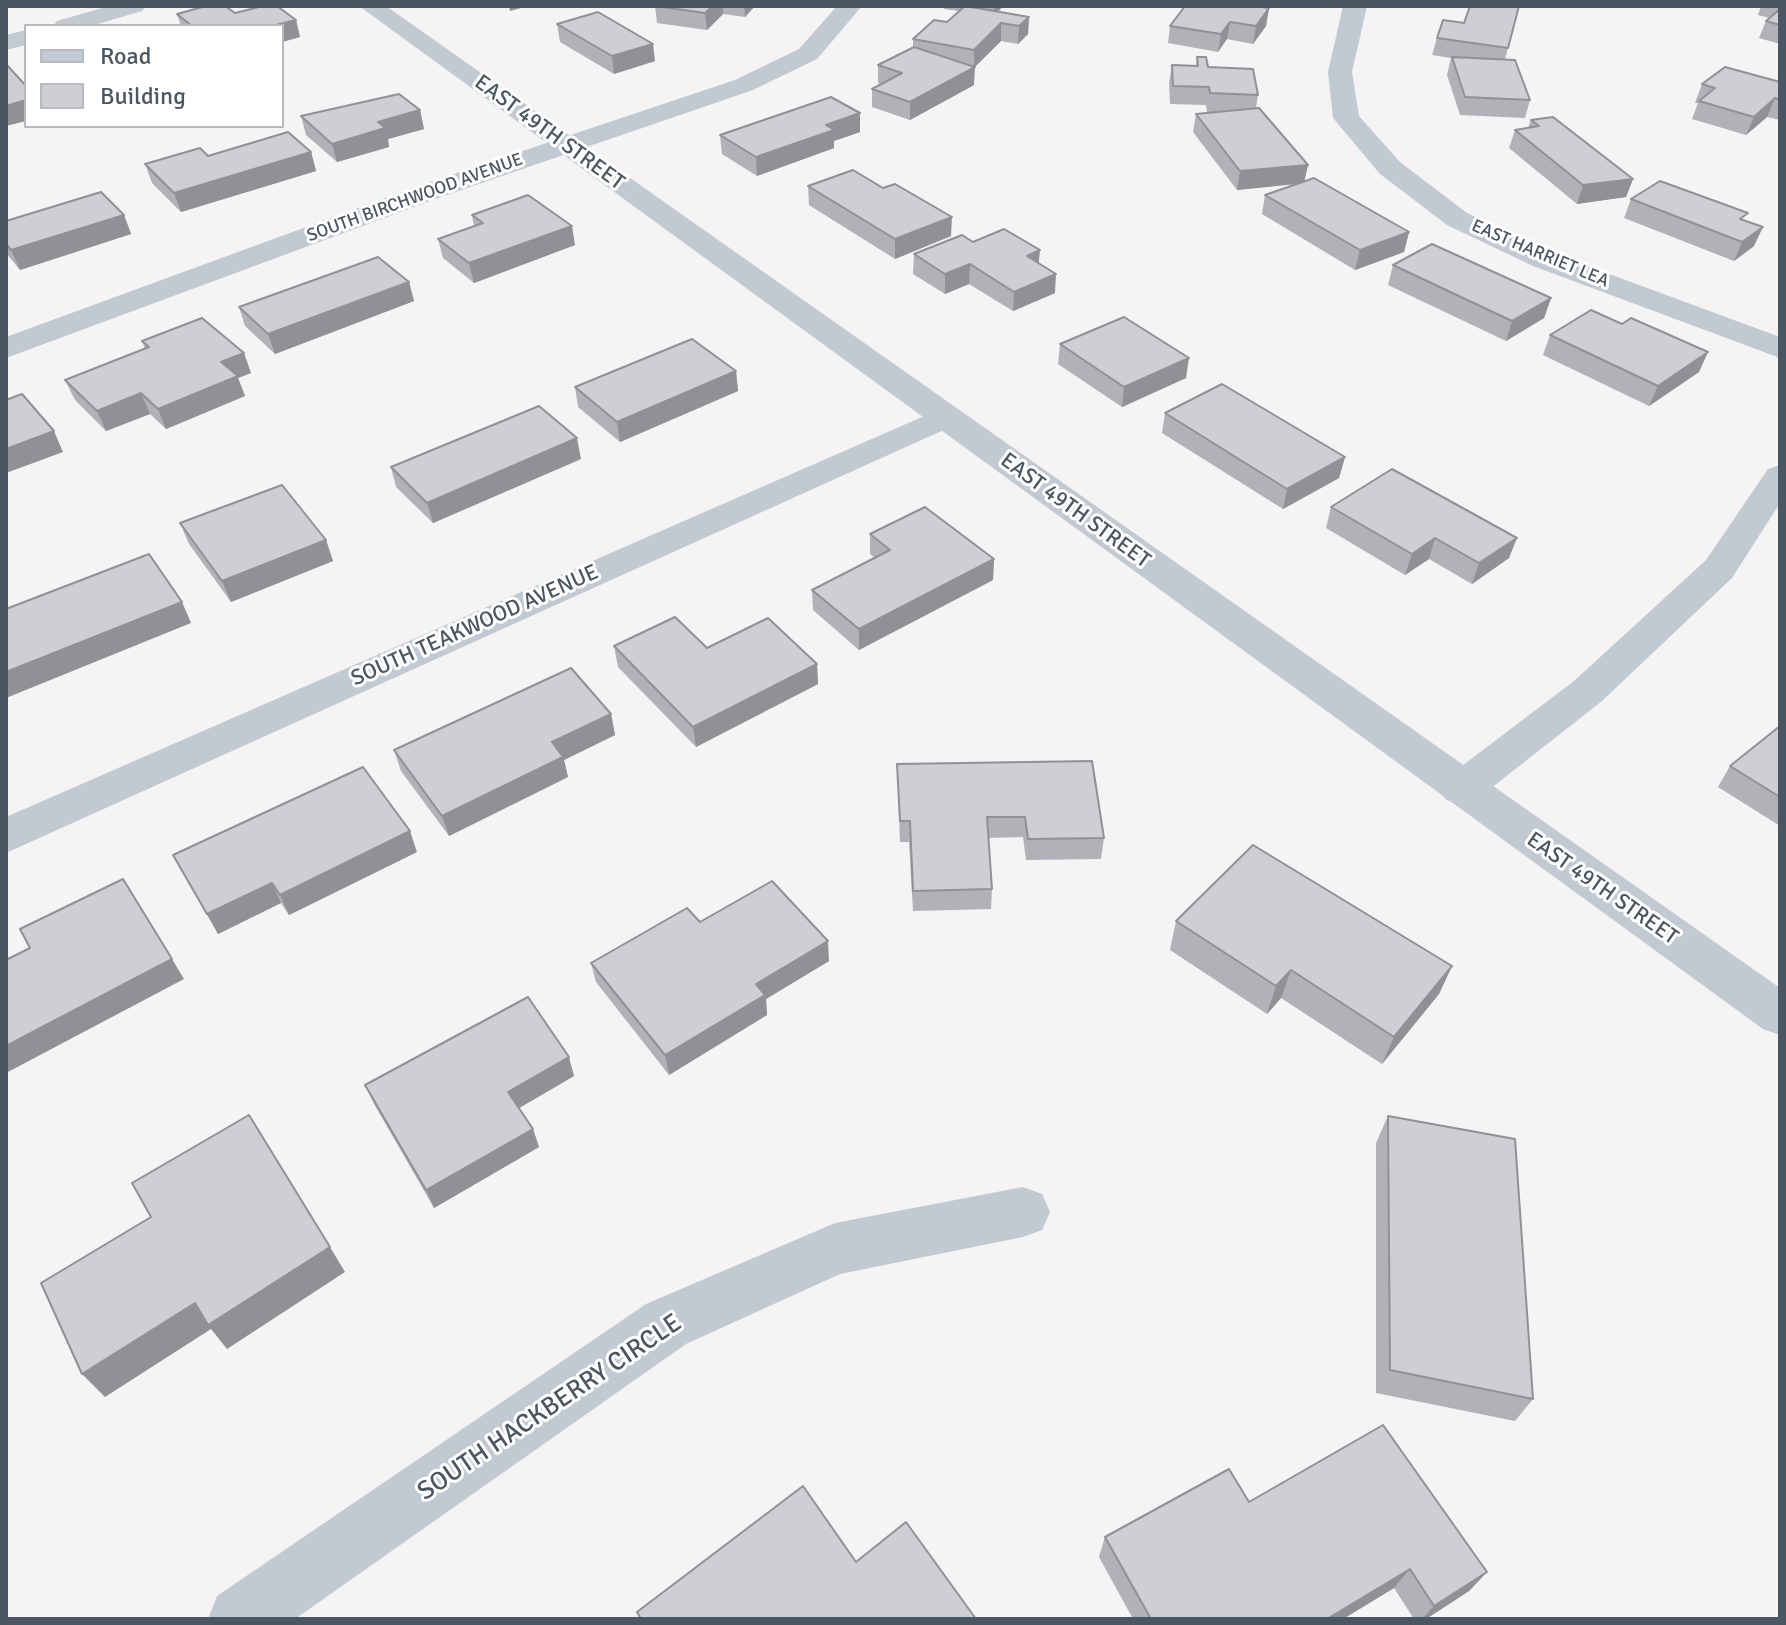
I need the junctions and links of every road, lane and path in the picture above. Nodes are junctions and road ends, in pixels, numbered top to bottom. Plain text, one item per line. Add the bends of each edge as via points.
1 (134, 6) edge
2 (371, 6) edge
3 (850, 6) edge
4 (1355, 6) edge
5 (72, 24) edge
6 (566, 144) junction
7 (6, 348) edge
8 (1780, 348) edge
9 (945, 417) junction
10 (1780, 476) edge
11 (1461, 789) junction
12 (6, 836) edge
13 (1780, 1015) edge
14 (1023, 1212) dead end
15 (240, 1619) edge

1 - 5 street
2 - 6 street, EAST 49TH STREET
3 - 6 street, SOUTH BIRCHWOOD AVENUE via 808,54 744,85
4 - 8 street, EAST HARRIET LEA via 1340,72 1346,118 1390,168 1457,219 1544,260
6 - 7 street, SOUTH BIRCHWOOD AVENUE
6 - 9 street, EAST 49TH STREET
9 - 11 street, EAST 49TH STREET
9 - 12 street, SOUTH TEAKWOOD AVENUE
10 - 11 street via 1719,569 1588,691
11 - 13 street, EAST 49TH STREET
14 - 15 street, SOUTH HACKBERRY CIRCLE via 835,1249 666,1324

